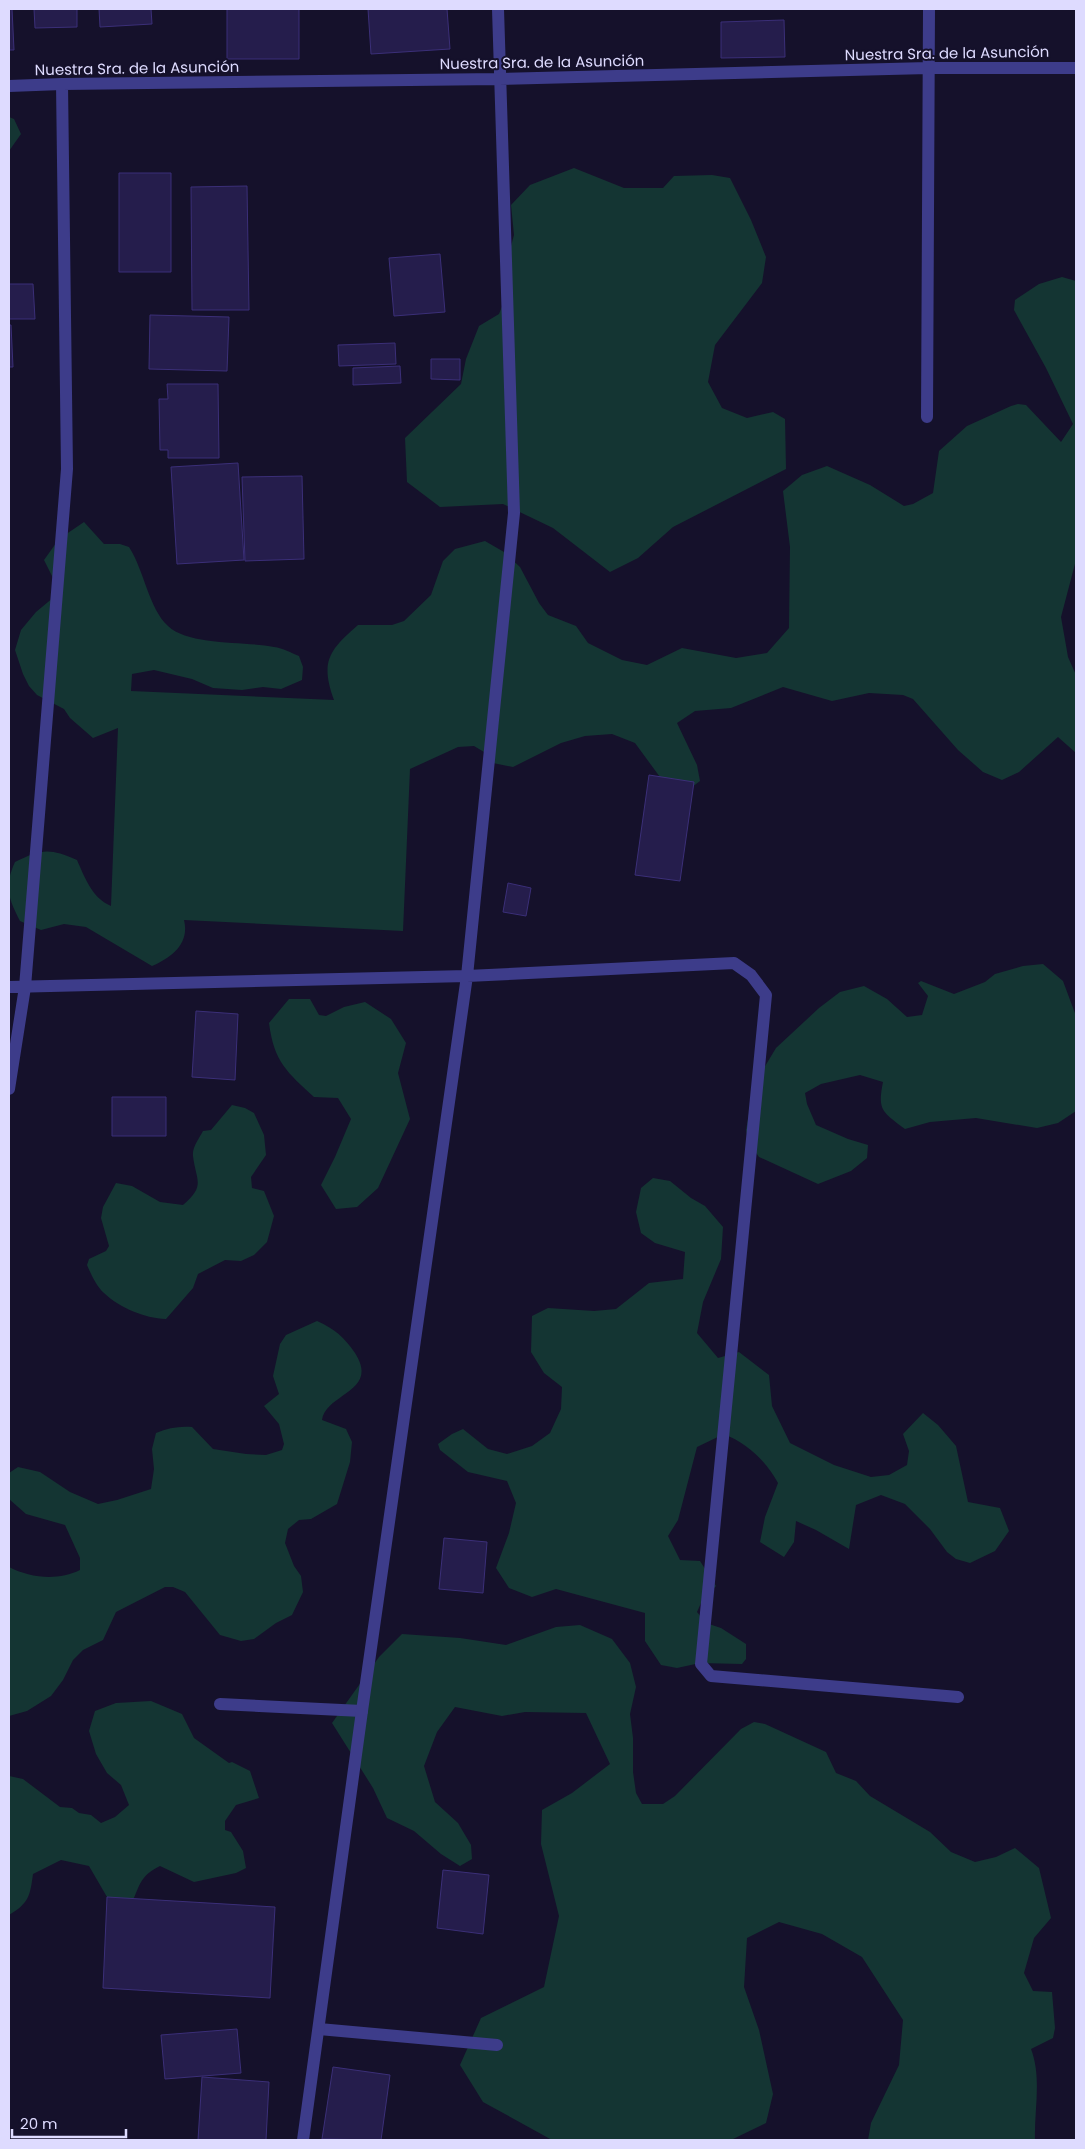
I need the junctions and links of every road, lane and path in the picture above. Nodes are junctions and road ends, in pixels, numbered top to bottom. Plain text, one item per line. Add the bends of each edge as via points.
1 (498, 9) edge
2 (929, 9) edge
3 (928, 68) junction
4 (1076, 68) edge
5 (499, 79) junction
6 (62, 84) junction
7 (9, 86) edge
8 (927, 417) dead end
9 (466, 976) junction
10 (9, 987) edge
11 (25, 987) junction
12 (9, 1089) edge
13 (958, 1696) dead end
14 (220, 1704) dead end
15 (362, 1711) junction
16 (318, 2029) junction
17 (497, 2046) dead end
18 (303, 2140) edge

1 - 5 street
2 - 3 street
3 - 4 street, Nuestra Sra. de la Asunción
3 - 5 street, Nuestra Sra. de la Asunción
3 - 8 street
5 - 6 street, Nuestra Sra. de la Asunción
5 - 9 street via 514,513
6 - 7 street, Nuestra Sra. de la Asunción
6 - 11 street via 68,469
9 - 11 street
9 - 13 street via 734,963 751,975 766,995 701,1664 711,1676
9 - 15 street
10 - 11 street
11 - 12 street
14 - 15 street
15 - 16 street
16 - 17 street
16 - 18 street

